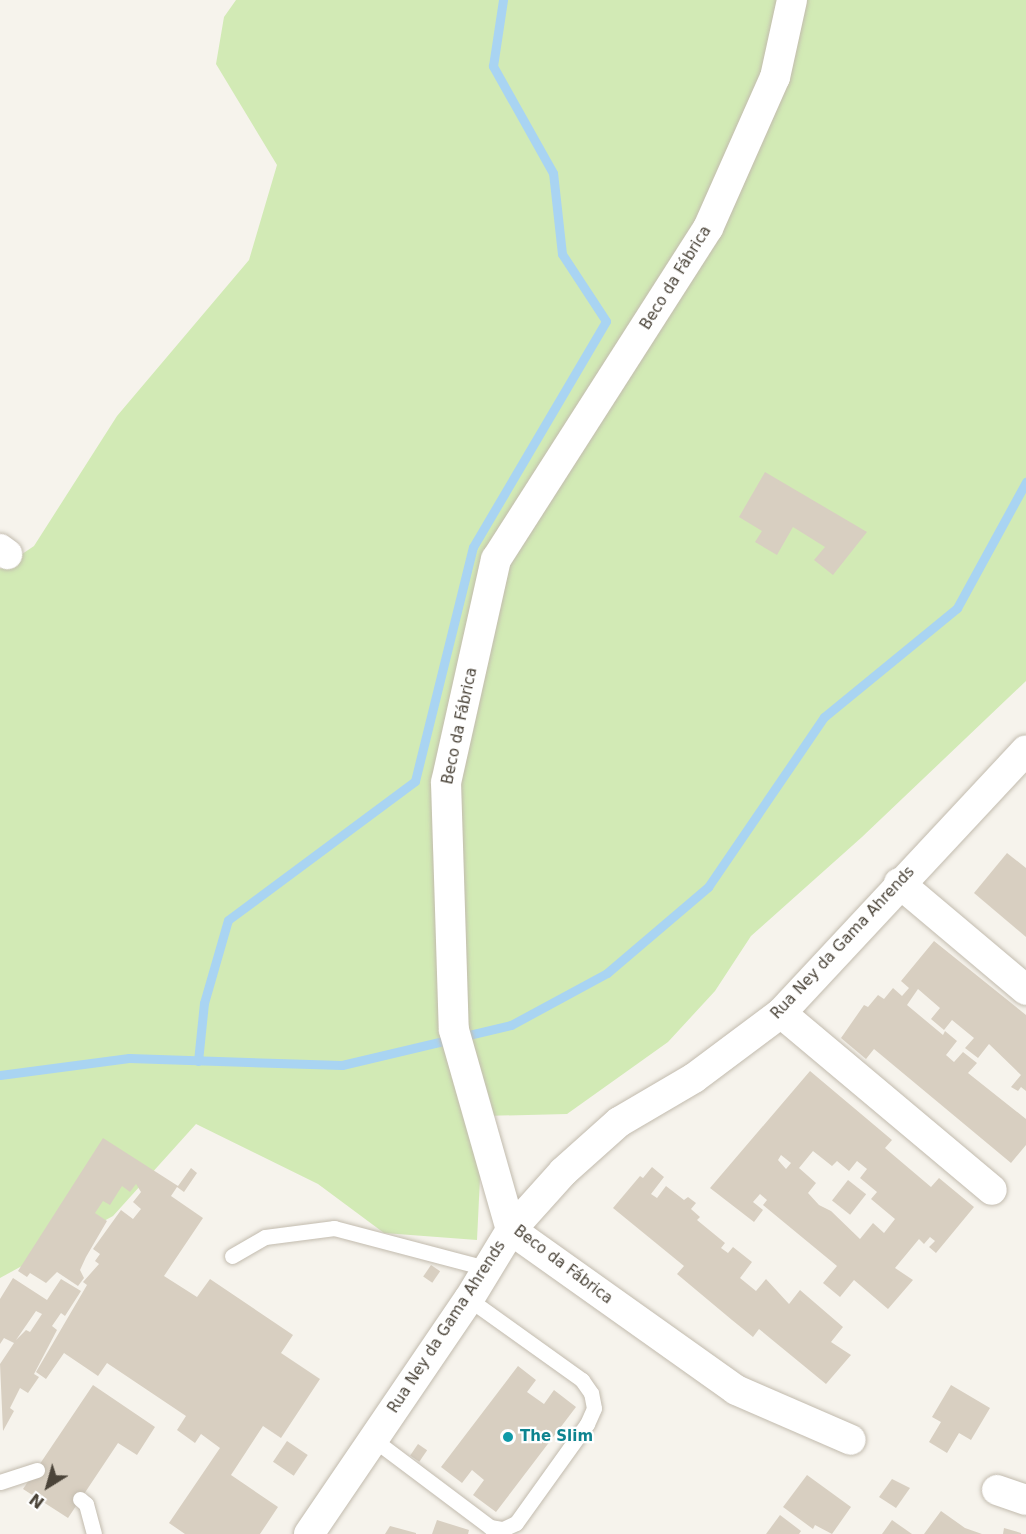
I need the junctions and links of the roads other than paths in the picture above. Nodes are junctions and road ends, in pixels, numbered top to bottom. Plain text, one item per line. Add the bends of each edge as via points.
1 (792, 0) edge
2 (1026, 750) edge
3 (899, 883) junction
4 (1026, 990) edge
5 (781, 1013) junction
6 (992, 1190) dead end
7 (511, 1230) junction
8 (232, 1256) dead end
9 (489, 1269) junction
10 (469, 1299) junction
11 (373, 1439) junction
12 (851, 1440) dead end
13 (37, 1470) dead end
14 (0, 1482) edge
15 (997, 1490) dead end
16 (80, 1499) dead end
17 (1026, 1500) edge
18 (94, 1534) edge
19 (309, 1534) edge

1 - 7 street, Beco da Fábrica via 775,78 708,228 496,559 446,782 455,1038
2 - 3 street, Rua Ney da Gama Ahrends
3 - 4 street
3 - 5 street, Rua Ney da Gama Ahrends
5 - 6 street
5 - 7 street, Rua Ney da Gama Ahrends via 694,1078 619,1122 563,1172
7 - 9 street, Rua Ney da Gama Ahrends
7 - 12 street, Beco da Fábrica via 736,1390
8 - 9 lane via 265,1237 334,1228
9 - 10 street, Rua Ney da Gama Ahrends
10 - 11 street, Rua Ney da Gama Ahrends
10 - 11 lane via 582,1380 591,1393 594,1408 587,1424 516,1523 502,1529 490,1527
11 - 19 street, Rua Ney da Gama Ahrends
13 - 14 lane
15 - 17 street
16 - 18 lane via 87,1504

